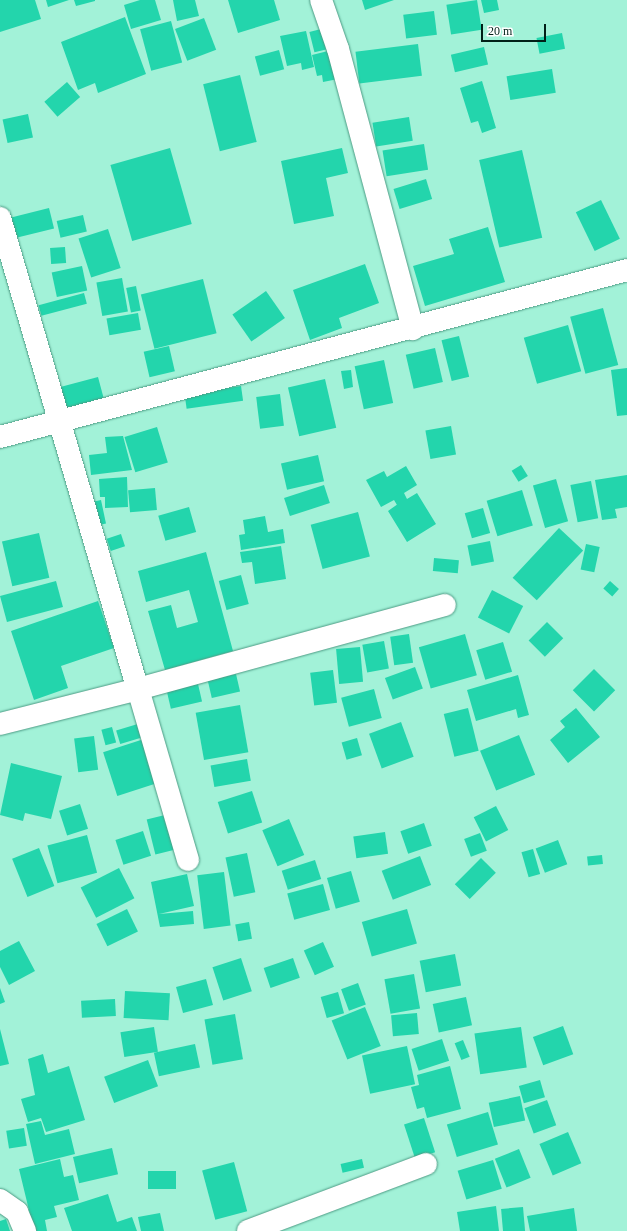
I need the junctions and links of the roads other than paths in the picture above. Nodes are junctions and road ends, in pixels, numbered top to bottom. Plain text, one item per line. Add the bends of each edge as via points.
1 (321, 0) edge
2 (0, 218) edge
3 (627, 270) edge
4 (413, 330) junction
5 (60, 419) junction
6 (0, 437) edge
7 (445, 605) dead end
8 (138, 689) junction
9 (0, 724) edge
10 (188, 860) dead end
11 (426, 1164) dead end
12 (0, 1200) edge
13 (24, 1231) edge
14 (248, 1231) edge

1 - 4 street via 338,49
2 - 5 street
3 - 4 street via 488,305
4 - 5 street via 302,355
5 - 6 street
5 - 8 street
7 - 8 street
8 - 9 street
8 - 10 street
11 - 14 street
12 - 13 street via 17,1212

